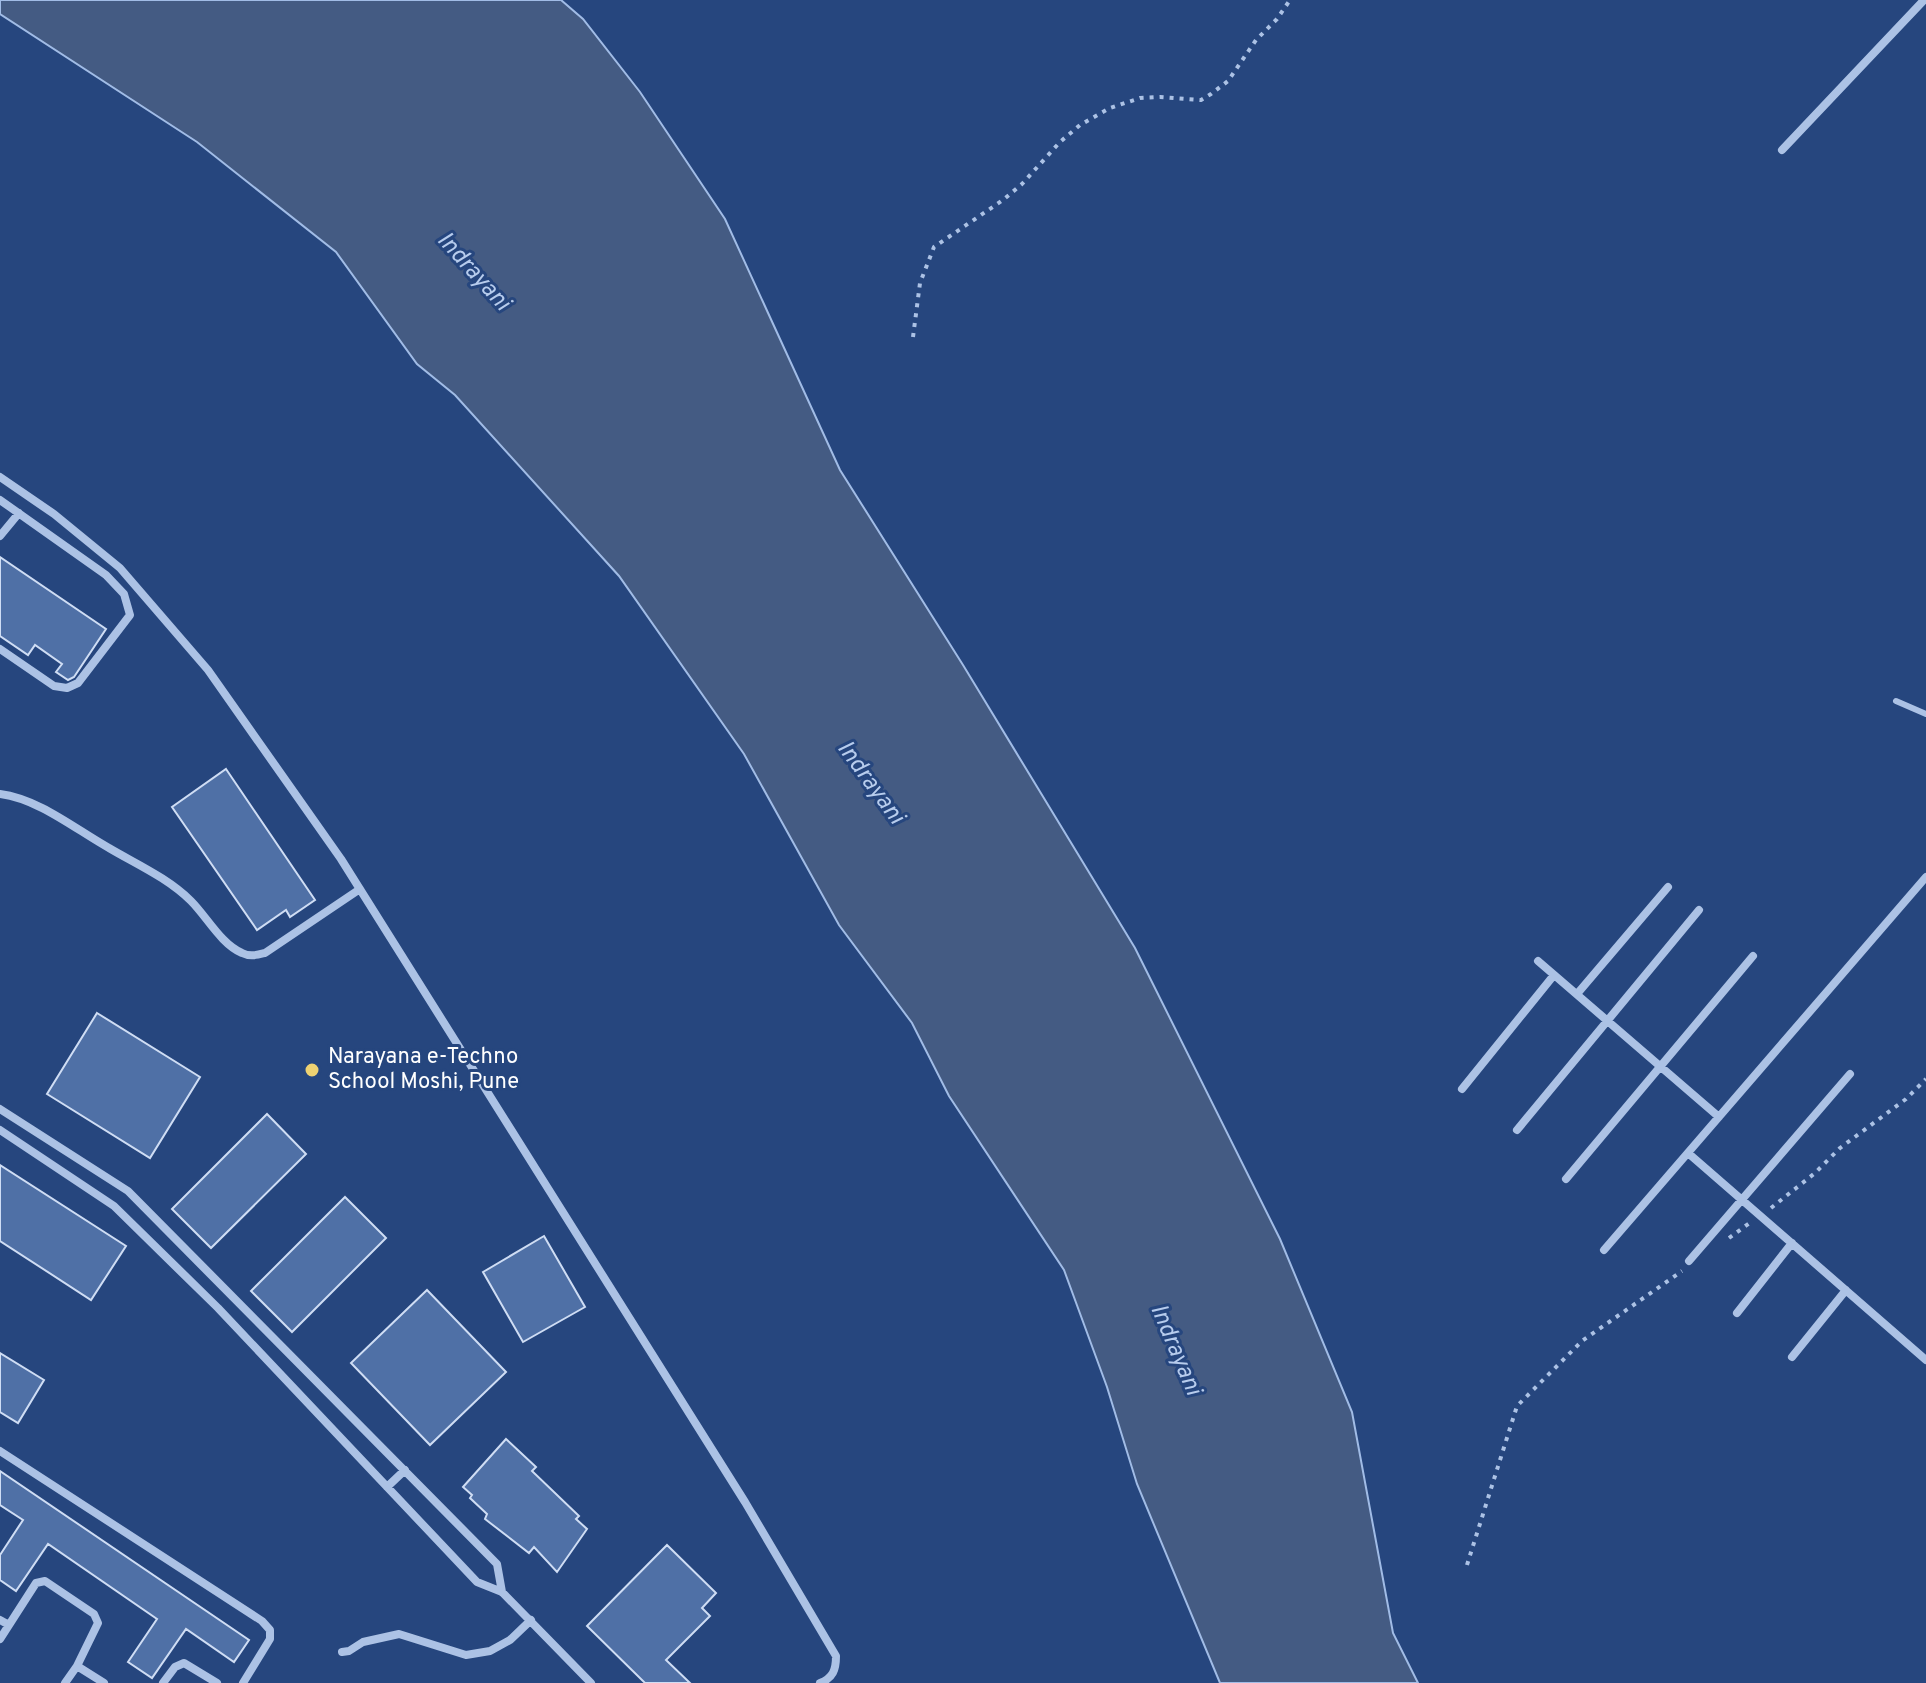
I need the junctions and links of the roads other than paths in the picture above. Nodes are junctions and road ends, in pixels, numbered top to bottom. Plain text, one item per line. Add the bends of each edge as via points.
1 (1924, 0) edge
2 (1782, 150) dead end
3 (0, 477) edge
4 (0, 500) edge
5 (19, 513) junction
6 (0, 536) edge
7 (0, 649) edge
8 (1896, 701) dead end
9 (1926, 714) edge
10 (0, 794) edge
11 (1926, 877) edge
12 (1668, 887) dead end
13 (360, 889) junction
14 (1699, 910) dead end
15 (1753, 956) dead end
16 (1538, 961) dead end
17 (1554, 975) junction
18 (1577, 994) junction
19 (1607, 1021) junction
20 (1661, 1066) junction
21 (1850, 1074) dead end
22 (1462, 1089) dead end
23 (0, 1109) edge
24 (1719, 1117) junction
25 (0, 1130) edge
26 (1517, 1130) dead end
27 (1688, 1153) junction
28 (1566, 1179) dead end
29 (1742, 1200) junction
30 (172, 1233) junction
31 (1792, 1243) junction
32 (156, 1246) junction
33 (1604, 1250) dead end
34 (1688, 1265) road end
35 (1846, 1290) junction
36 (1737, 1313) dead end
37 (1792, 1357) dead end
38 (1926, 1360) edge
39 (0, 1451) edge
40 (405, 1470) junction
41 (387, 1487) junction
42 (502, 1592) junction
43 (531, 1620) junction
44 (4, 1622) edge
45 (0, 1639) edge
46 (342, 1652) dead end
47 (77, 1666) junction
48 (65, 1683) edge
49 (104, 1683) edge
50 (163, 1683) edge
51 (217, 1683) edge
52 (243, 1683) edge
53 (591, 1683) edge
54 (820, 1683) edge

1 - 2 street
3 - 13 street via 54,514 130,579 208,670
4 - 5 street
5 - 6 street
5 - 7 street via 106,575 124,594 130,615 78,683 67,688 54,686
8 - 9 lane
10 - 13 street via 41,809 166,881 244,955 265,953
11 - 24 street
12 - 18 street
13 - 54 street via 836,1656 829,1679
14 - 19 street
15 - 20 street
16 - 17 street
17 - 18 street
17 - 22 street
18 - 19 street
19 - 20 street
19 - 26 street
20 - 24 street
20 - 28 street
21 - 29 street
23 - 30 street via 128,1191
24 - 27 street
25 - 32 street via 114,1206
27 - 29 street
27 - 33 street
29 - 31 street
29 - 34 street
30 - 32 street
30 - 40 street
31 - 35 street
31 - 36 street
32 - 41 street
35 - 37 street
35 - 38 street
39 - 52 street via 262,1621 270,1639
40 - 41 street
40 - 42 street via 497,1564
41 - 42 street via 477,1582
42 - 43 street
43 - 46 street via 490,1651 466,1655 399,1634
43 - 53 street
44 - 45 street
44 - 47 street via 36,1583 45,1581 94,1614 98,1623
47 - 48 street
47 - 49 street
50 - 51 street via 184,1663

